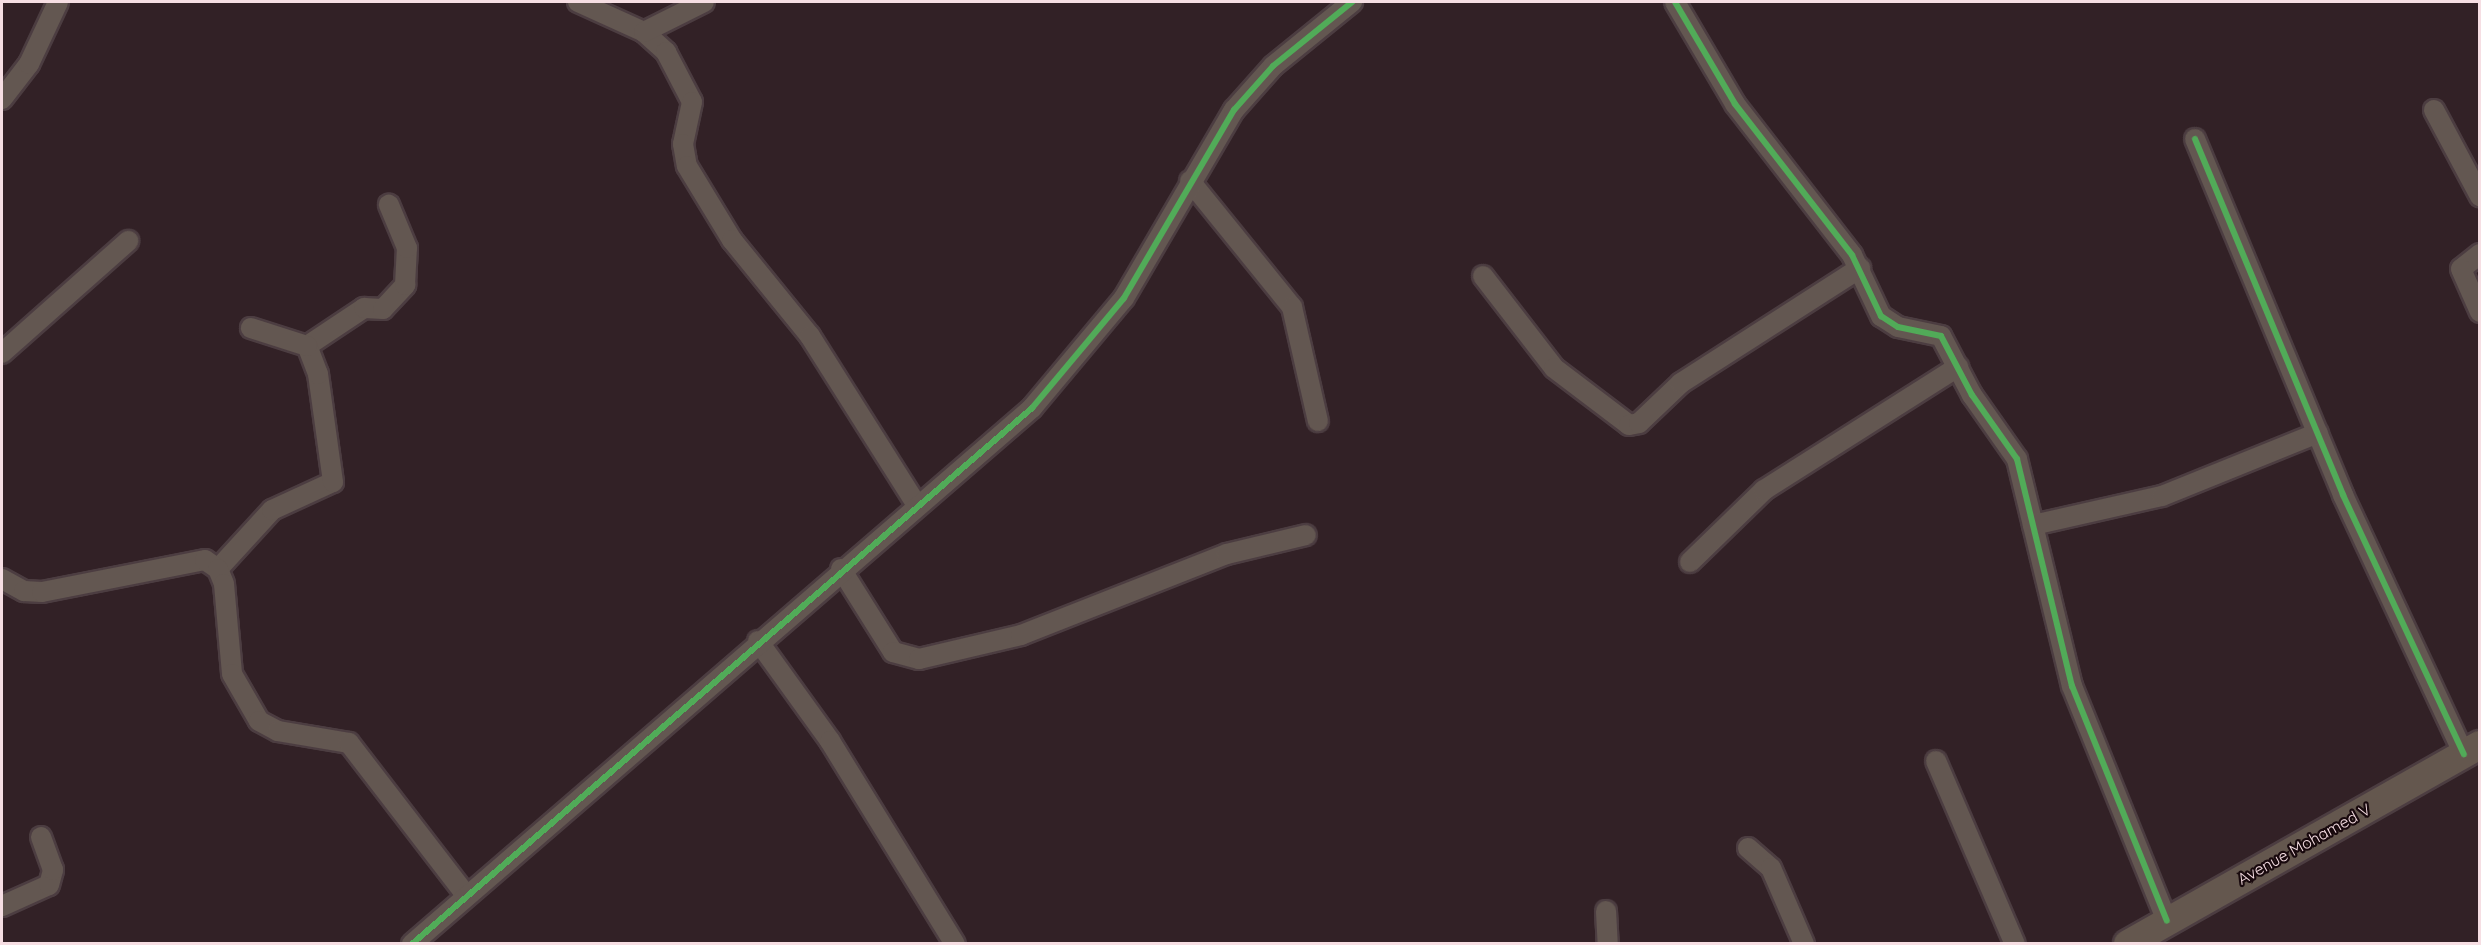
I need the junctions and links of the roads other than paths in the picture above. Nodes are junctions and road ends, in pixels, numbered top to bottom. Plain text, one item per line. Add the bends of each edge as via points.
1 (58, 2) edge
2 (578, 2) edge
3 (704, 2) edge
4 (1352, 2) edge
5 (1674, 2) edge
6 (644, 32) junction
7 (2, 99) edge
8 (2434, 110) dead end
9 (2195, 139) dead end
10 (1190, 181) junction
11 (2480, 196) edge
12 (389, 205) dead end
13 (128, 241) dead end
14 (2480, 254) edge
15 (1860, 268) junction
16 (1483, 276) dead end
17 (2480, 312) edge
18 (251, 328) dead end
19 (307, 346) junction
20 (2, 353) edge
21 (1958, 367) junction
22 (1318, 421) dead end
23 (2318, 433) junction
24 (917, 505) junction
25 (2033, 525) junction
26 (1306, 535) dead end
27 (1690, 561) dead end
28 (218, 569) junction
29 (841, 569) junction
30 (2, 579) edge
31 (758, 641) junction
32 (2472, 750) edge
33 (1936, 761) dead end
34 (41, 837) dead end
35 (1748, 848) dead end
36 (466, 895) junction
37 (2, 906) edge
38 (1606, 911) dead end
39 (2167, 921) junction
40 (412, 944) edge
41 (955, 944) edge
42 (1608, 944) edge
43 (1804, 944) edge
44 (2015, 944) edge
45 (2128, 944) edge

1 - 7 street via 29,64
2 - 6 street
3 - 6 street
4 - 10 street via 1252,89
5 - 15 street via 1735,104
6 - 24 street via 666,52 688,90 693,114 684,154 713,213 810,336
8 - 11 street
9 - 23 street via 2225,222 2264,298
10 - 22 street via 1292,307
10 - 24 street via 1124,298 1079,357 1032,408
12 - 19 street via 407,248 405,285 383,309 364,308
13 - 20 street
14 - 17 street via 2461,269
15 - 16 street via 1681,383 1639,423 1629,425 1546,361
15 - 21 street via 1889,324 1936,332
18 - 19 street
19 - 28 street via 318,374 333,482 272,510
21 - 25 street via 2017,459
21 - 27 street via 1764,490
23 - 25 street via 2162,496
23 - 32 street
24 - 29 street
25 - 39 street via 2072,686
26 - 29 street via 1227,554 1021,635 920,659 893,652
28 - 30 street via 205,560 42,592 24,591
28 - 36 street via 224,584 231,674 259,721 278,730 349,744
29 - 31 street
31 - 36 street
31 - 41 street via 830,741
32 - 39 main road, Avenue Mohamed V
33 - 44 street
34 - 37 street via 53,870 49,885
35 - 43 street via 1771,868
36 - 40 street
38 - 42 street
39 - 45 main road, Avenue Mohamed V

